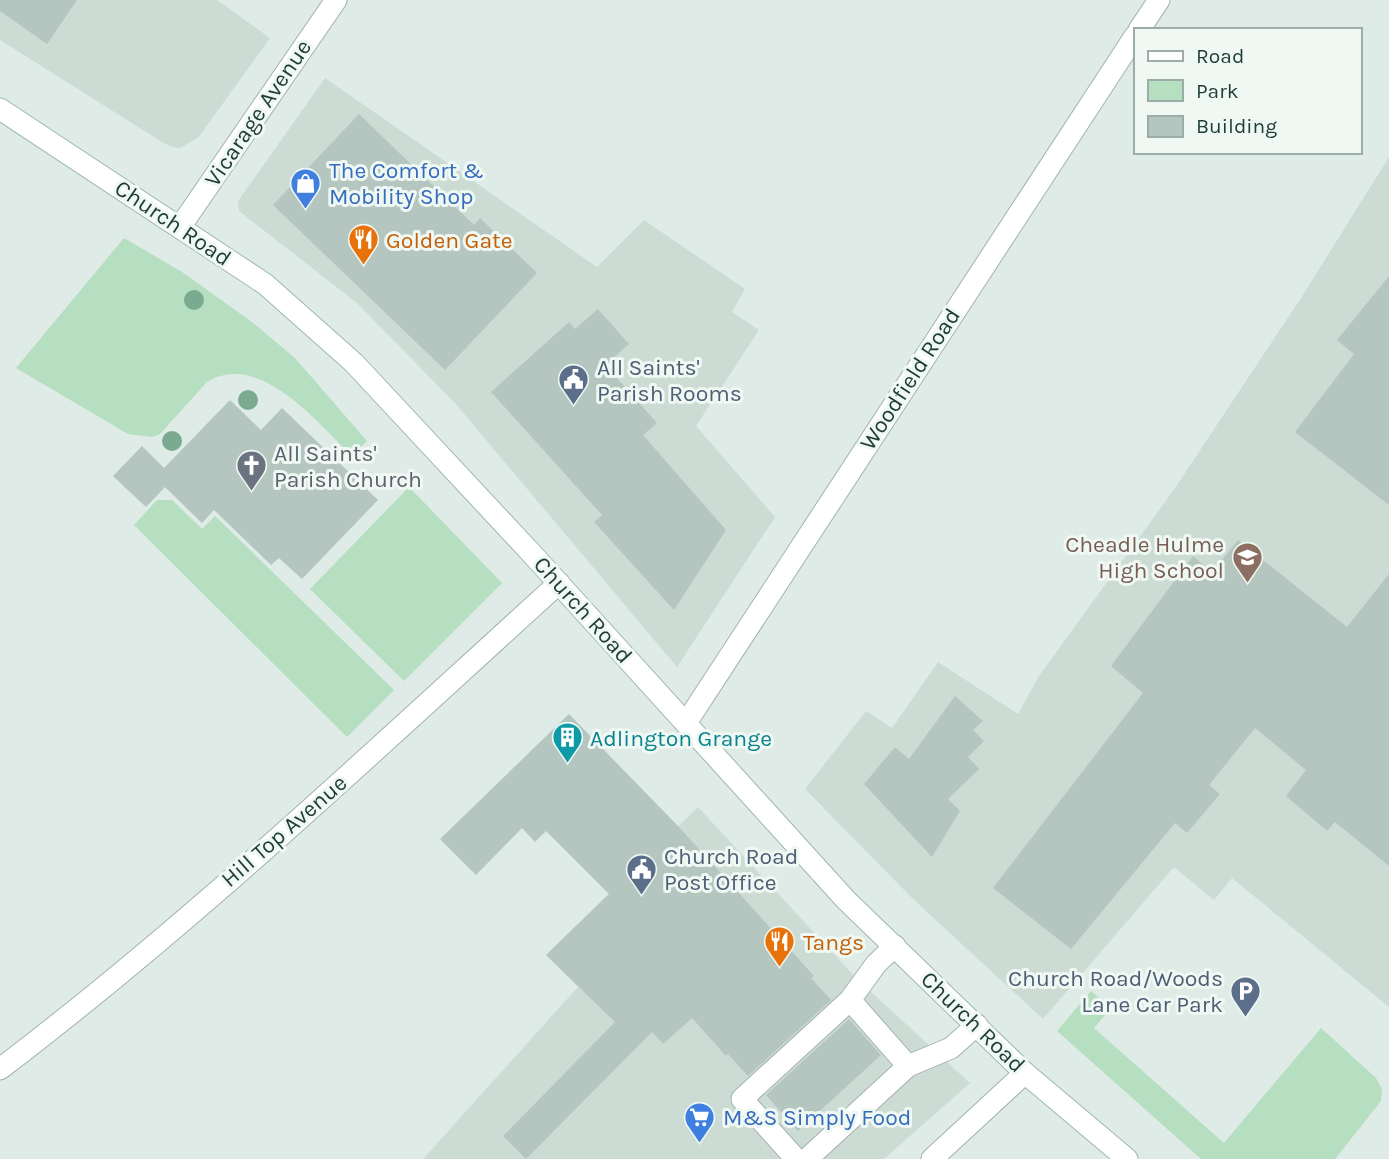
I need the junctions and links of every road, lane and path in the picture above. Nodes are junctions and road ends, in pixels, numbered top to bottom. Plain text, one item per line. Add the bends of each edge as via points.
1 (336, 0) edge
2 (1159, 0) edge
3 (1140, 28) edge
4 (1134, 38) edge
5 (0, 109) edge
6 (180, 227) junction
7 (559, 583) junction
8 (686, 723) junction
9 (895, 946) junction
10 (850, 1000) junction
11 (977, 1025) junction
12 (908, 1066) junction
13 (0, 1069) edge
14 (1025, 1073) junction
15 (796, 1159) edge
16 (807, 1159) edge
17 (932, 1159) edge
18 (1127, 1159) edge

1 - 6 street, Vicarage Avenue
2 - 3 street
4 - 8 street, Woodfield Road
5 - 6 street, Church Road
6 - 7 street, Church Road via 265,284 354,363
7 - 8 street, Church Road
7 - 13 street, Hill Top Avenue via 165,936
8 - 9 street, Church Road via 846,900
9 - 10 street
9 - 11 street, Church Road
10 - 12 street
10 - 15 street via 742,1099
11 - 12 street via 951,1048
11 - 14 street, Church Road
12 - 16 street
14 - 17 street
14 - 18 street, Church Road

